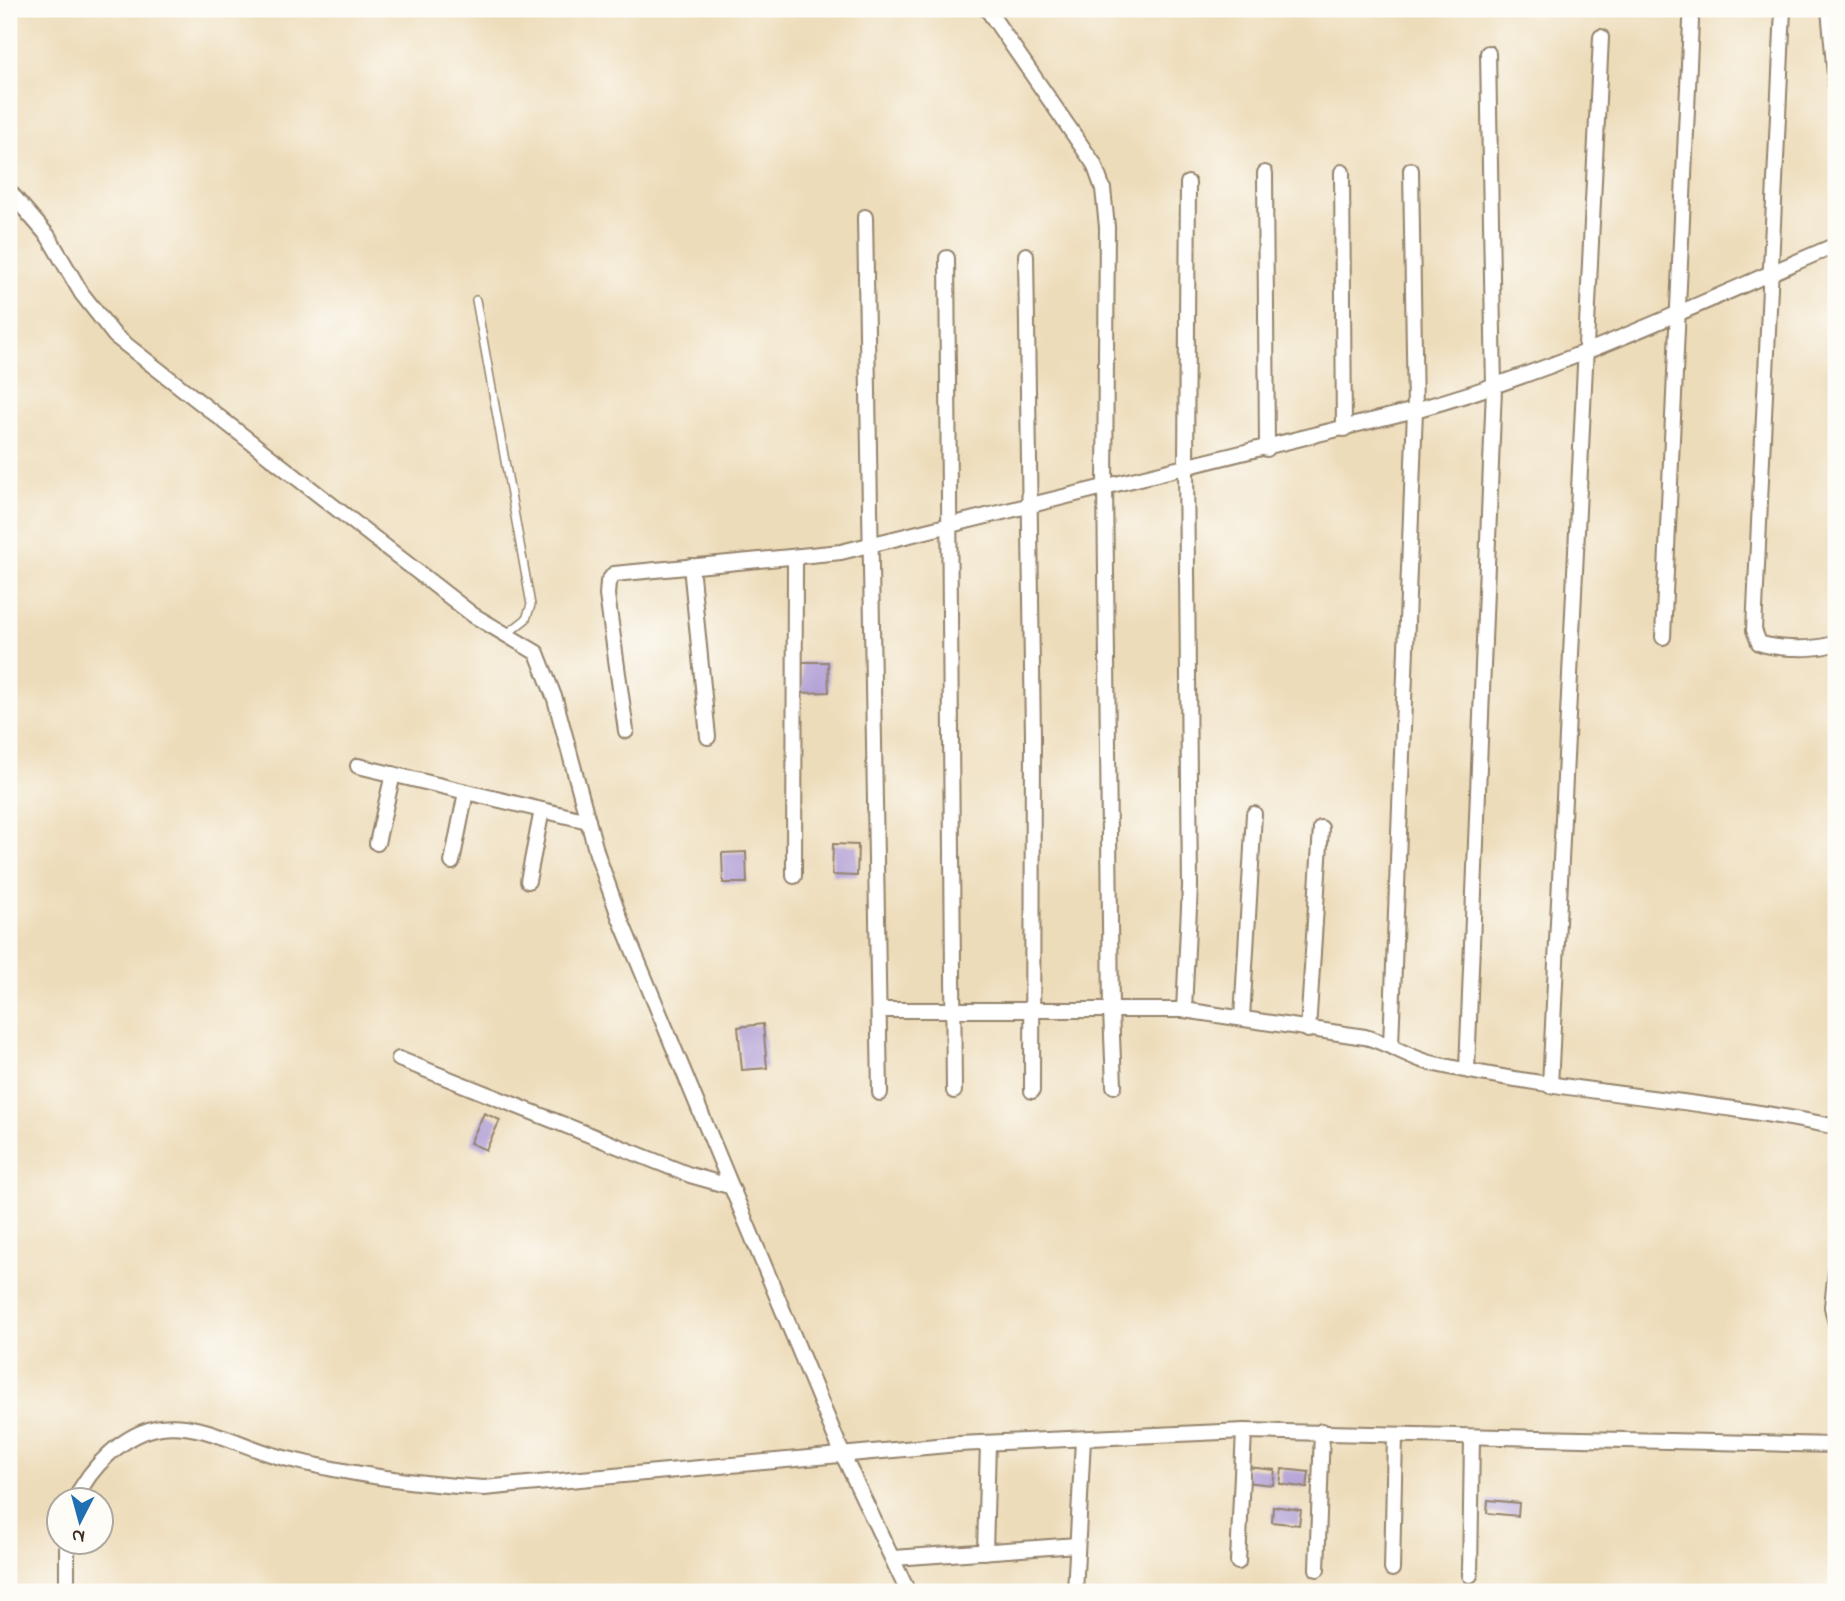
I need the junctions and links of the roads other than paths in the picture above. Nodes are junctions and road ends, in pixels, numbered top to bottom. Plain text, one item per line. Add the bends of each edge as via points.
1 (987, 9) edge
2 (1783, 9) edge
3 (1829, 9) edge
4 (1691, 21) dead end
5 (1601, 37) dead end
6 (1488, 52) dead end
7 (1836, 86) edge
8 (1411, 170) dead end
9 (1342, 172) dead end
10 (1265, 173) dead end
11 (1188, 183) dead end
12 (9, 191) edge
13 (865, 217) dead end
14 (1836, 245) edge
15 (1026, 254) dead end
16 (947, 258) dead end
17 (1773, 274) junction
18 (476, 300) dead end
19 (1680, 313) junction
20 (1587, 352) junction
21 (1494, 388) junction
22 (1415, 410) junction
23 (1344, 429) junction
24 (1267, 449) junction
25 (1186, 465) junction
26 (1105, 485) junction
27 (1029, 504) junction
28 (950, 525) junction
29 (871, 546) junction
30 (795, 557) junction
31 (691, 566) junction
32 (507, 634) junction
33 (1663, 637) dead end
34 (1836, 642) edge
35 (626, 731) dead end
36 (708, 737) dead end
37 (358, 766) dead end
38 (393, 774) junction
39 (466, 792) junction
40 (542, 810) junction
41 (1254, 814) dead end
42 (589, 821) junction
43 (1321, 828) dead end
44 (377, 843) dead end
45 (452, 862) dead end
46 (794, 876) dead end
47 (528, 881) dead end
48 (879, 1010) junction
49 (955, 1010) junction
50 (1032, 1010) junction
51 (1111, 1010) junction
52 (1184, 1010) junction
53 (1242, 1018) junction
54 (1308, 1030) junction
55 (1391, 1045) junction
56 (399, 1059) dead end
57 (1467, 1070) junction
58 (1114, 1086) dead end
59 (1550, 1086) junction
60 (954, 1091) dead end
61 (1032, 1091) dead end
62 (880, 1093) dead end
63 (1836, 1128) edge
64 (729, 1186) junction
65 (1836, 1270) edge
66 (1836, 1324) edge
67 (1244, 1431) junction
68 (1322, 1431) junction
69 (1395, 1436) junction
70 (1472, 1438) junction
71 (1083, 1440) junction
72 (988, 1443) junction
73 (1836, 1445) edge
74 (842, 1453) junction
75 (81, 1486) edge
76 (1077, 1545) junction
77 (985, 1552) junction
78 (67, 1556) edge
79 (894, 1558) junction
80 (1238, 1562) dead end
81 (1317, 1569) dead end
82 (1392, 1569) dead end
83 (1470, 1575) dead end
84 (67, 1592) edge
85 (908, 1592) edge
86 (1074, 1592) edge

1 - 26 street via 1094,164 1103,189 1107,227
2 - 17 street
3 - 7 street
4 - 19 street
5 - 20 street
6 - 21 street
8 - 22 street
9 - 23 street
10 - 24 street
11 - 25 street
12 - 32 street via 48,236 82,294 115,336 473,615
13 - 29 street
14 - 17 street
15 - 27 street
16 - 28 street
17 - 19 street
17 - 34 street via 1755,638 1771,648
18 - 32 lane via 531,605 529,615
19 - 20 street
19 - 33 street
20 - 21 street
20 - 59 street
21 - 22 street
21 - 57 street
22 - 23 street
22 - 55 street
23 - 24 street
24 - 25 street
25 - 26 street
25 - 52 street via 1190,887
26 - 27 street
26 - 51 street
27 - 28 street
27 - 50 street
28 - 29 street
28 - 49 street
29 - 30 street
29 - 48 street
30 - 31 street
30 - 46 street
31 - 35 street via 623,571 608,582
31 - 36 street
32 - 42 street via 537,653 555,699
37 - 38 street
38 - 39 street
38 - 44 street
39 - 40 street
39 - 45 street
40 - 42 street
40 - 47 street
41 - 53 street
42 - 64 street via 619,916
43 - 54 street
48 - 49 street
48 - 62 street
49 - 50 street
49 - 60 street
50 - 51 street
50 - 61 street
51 - 52 street
51 - 58 street
52 - 53 street
53 - 54 street
54 - 55 street
55 - 57 street via 1431,1064
56 - 64 street via 690,1175
57 - 59 street
59 - 63 street
64 - 74 street
65 - 66 street via 1832,1307
67 - 68 street
67 - 71 street
67 - 80 street
68 - 69 street
68 - 81 street
69 - 70 street
69 - 82 street
70 - 73 street
70 - 83 street
71 - 72 street
71 - 76 street
72 - 74 street
72 - 77 street
74 - 75 street via 484,1488 285,1459 200,1431 162,1427 130,1437
74 - 79 street
76 - 77 street
76 - 86 street
77 - 79 street
78 - 84 street
79 - 85 street

